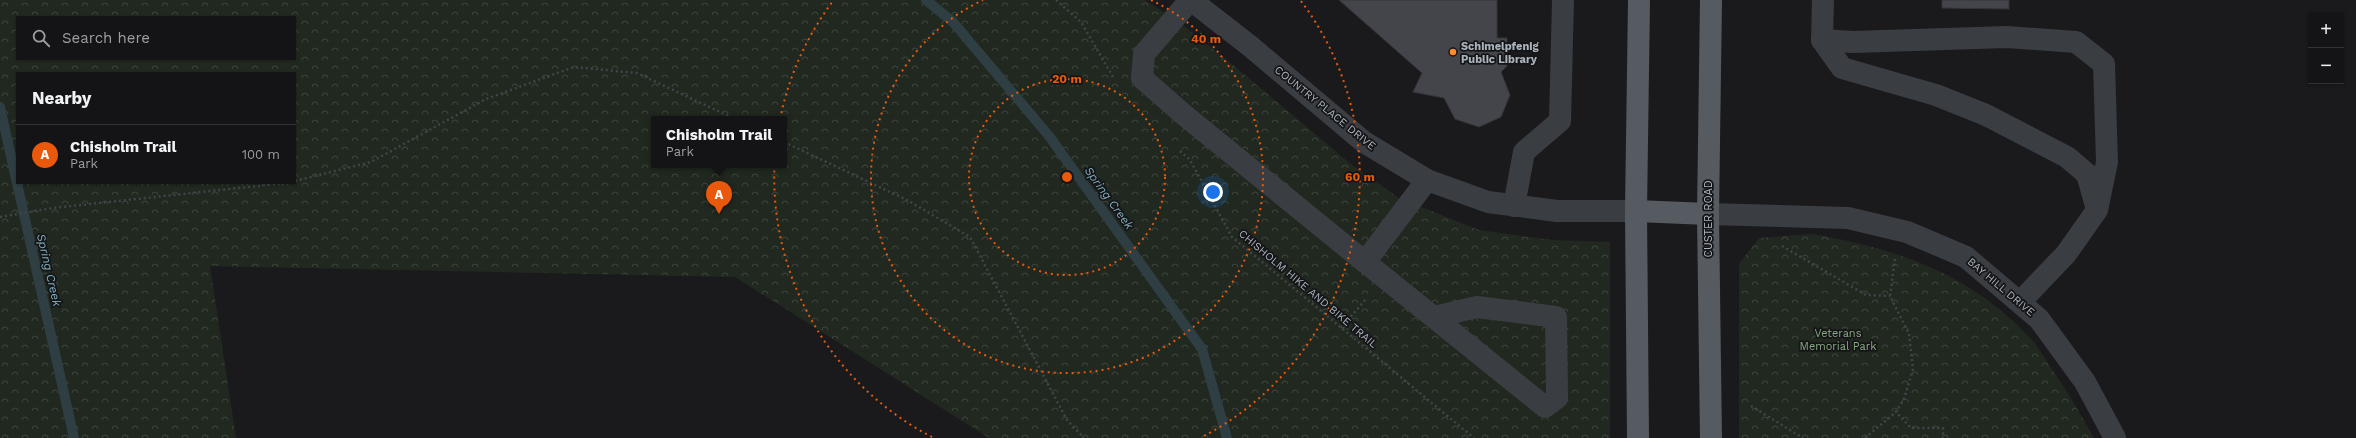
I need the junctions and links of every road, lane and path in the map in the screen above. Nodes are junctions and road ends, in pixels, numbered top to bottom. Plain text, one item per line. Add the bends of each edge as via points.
1 (1056, 0) edge
2 (1190, 0) edge
3 (1563, 0) edge
4 (1638, 0) edge
5 (1711, 0) edge
6 (1823, 0) edge
7 (1822, 40) junction
8 (1115, 82) dead end
9 (729, 116) edge
10 (787, 143) edge
11 (1178, 149) dead end
12 (1427, 180) junction
13 (296, 181) edge
14 (276, 184) edge
15 (1514, 206) junction
16 (2097, 210) junction
17 (1636, 211) junction
18 (1708, 214) junction
19 (0, 217) edge
20 (1782, 246) dead end
21 (1895, 259) dead end
22 (1365, 262) junction
23 (1384, 277) junction
24 (1890, 296) junction
25 (2020, 302) junction
26 (1434, 317) junction
27 (1342, 328) junction
28 (1751, 406) dead end
29 (1896, 412) junction
30 (1084, 438) edge
31 (1474, 438) edge
32 (1638, 438) edge
33 (1711, 438) edge
34 (1803, 438) edge
35 (1865, 438) edge
36 (1944, 438) edge
37 (2115, 438) edge

1 - 8 path via 1081,22
2 - 12 street, COUNTRY PLACE DRIVE via 1250,46 1364,142
2 - 22 street via 1144,54 1142,78
3 - 15 street via 1560,121 1524,152
4 - 17 main road
5 - 18 main road, CUSTER ROAD
6 - 7 street
7 - 16 street via 1842,68 1936,94 1986,115 2067,158 2087,174
7 - 16 street via 1854,42 2007,36 2076,42 2104,64 2108,162
9 - 13 path via 637,73 574,67 486,99 371,162
10 - 30 path via 907,200 970,237 1067,420
11 - 27 path, CHISHOLM HIKE AND BIKE TRAIL via 1190,160 1232,237
12 - 15 street, COUNTRY PLACE DRIVE via 1488,202
12 - 22 street
14 - 19 path via 52,208
15 - 17 street, COUNTRY PLACE DRIVE via 1557,211
16 - 25 street via 2066,254
17 - 18 main road
17 - 32 main road
18 - 25 street, BAY HILL DRIVE via 1848,218 1907,232 1966,257
18 - 33 main road, CUSTER ROAD
20 - 24 path via 1866,295
21 - 24 path
22 - 23 street
23 - 26 street
23 - 27 path
24 - 29 path via 1909,334 1913,369 1904,399
25 - 37 street, BAY HILL DRIVE via 2039,319 2085,382
26 - 26 street via 1545,407 1557,398 1556,317 1477,307
27 - 31 path, CHISHOLM HIKE AND BIKE TRAIL
28 - 34 path
29 - 35 path
29 - 36 path via 1911,428 1944,428

